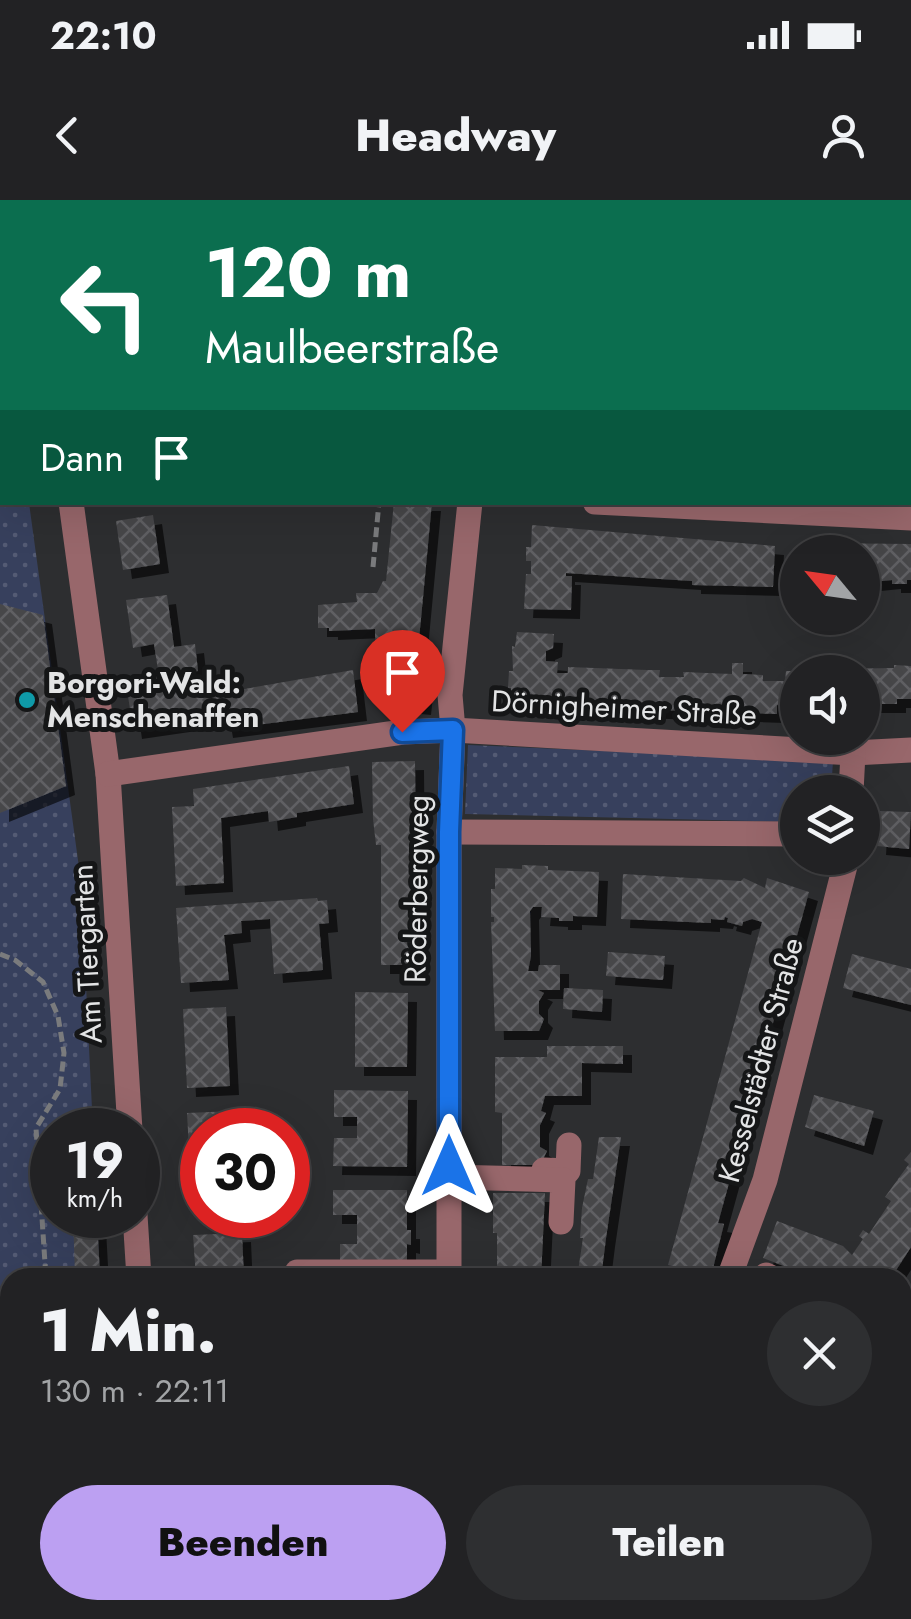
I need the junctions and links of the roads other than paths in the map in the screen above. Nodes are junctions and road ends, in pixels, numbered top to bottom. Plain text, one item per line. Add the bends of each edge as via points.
1 (71, 505) edge
2 (470, 505) edge
3 (654, 505) edge
4 (911, 518) edge
5 (453, 730) junction
6 (780, 750) edge
7 (911, 750) edge
8 (880, 752) edge
9 (108, 774) junction
10 (449, 832) junction
11 (780, 834) edge
12 (843, 875) edge
13 (129, 1108) edge
14 (569, 1145) dead end
15 (449, 1171) junction
16 (561, 1222) dead end
17 (136, 1238) edge
18 (138, 1268) edge
19 (448, 1268) edge
20 (733, 1268) edge

1 - 9 street, Am Tiergarten
2 - 5 street, Röderbergweg via 450,695
3 - 4 street
5 - 6 street, Dörnigheimer Straße
5 - 9 street, Dörnigheimer Straße
5 - 10 street, Röderbergweg
7 - 8 street, Dörnigheimer Straße
9 - 13 street, Am Tiergarten
10 - 11 street
10 - 15 street, Röderbergweg
12 - 20 street, Kesselstädter Straße via 765,1180
14 - 15 street via 568,1171
15 - 16 street via 562,1180
15 - 19 street, Röderbergweg
17 - 18 street

